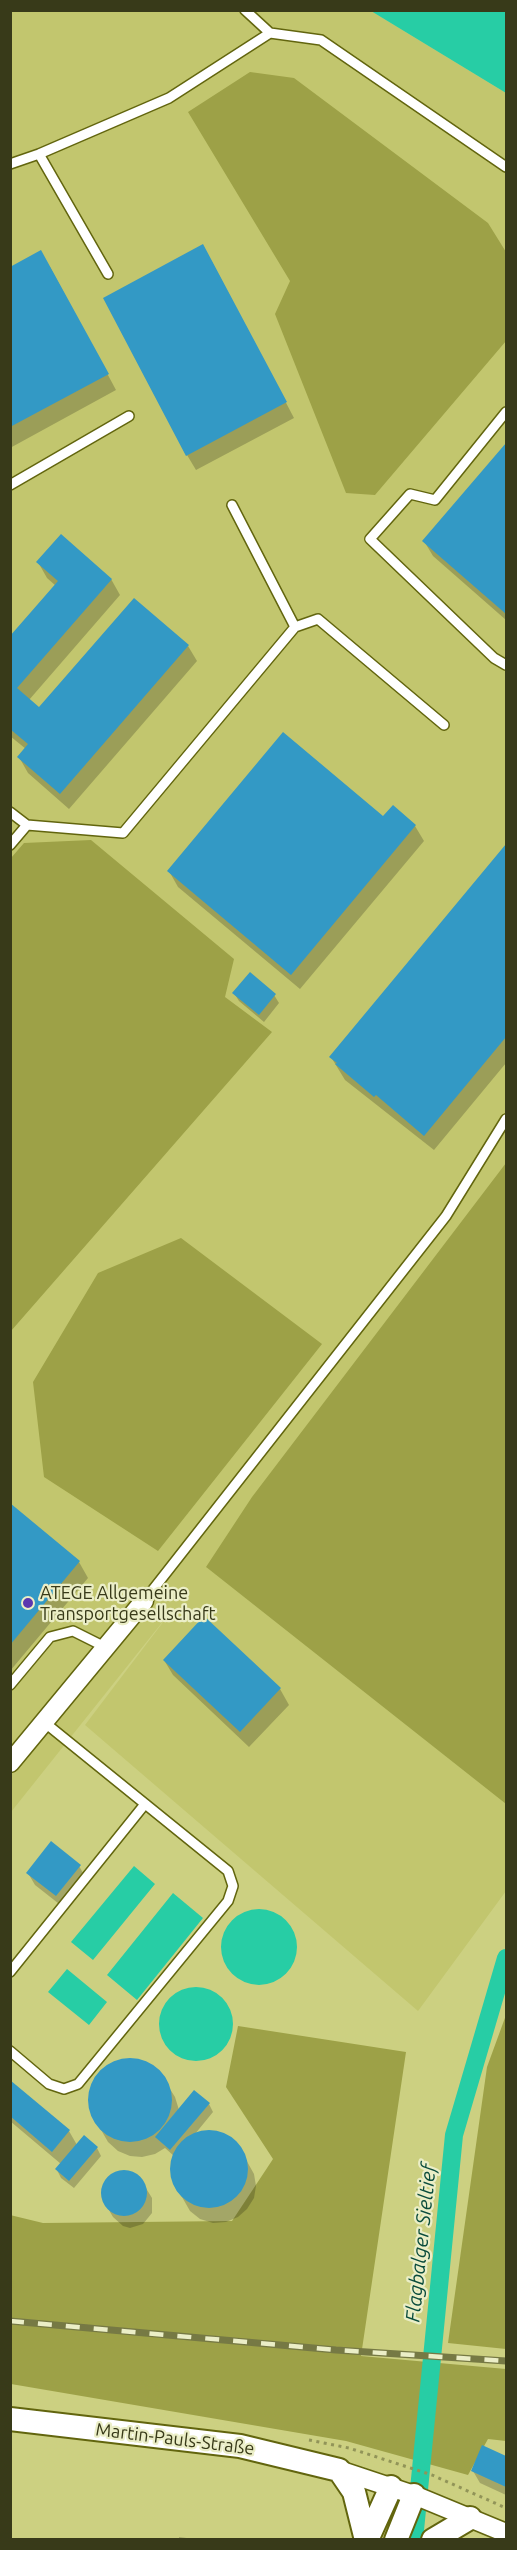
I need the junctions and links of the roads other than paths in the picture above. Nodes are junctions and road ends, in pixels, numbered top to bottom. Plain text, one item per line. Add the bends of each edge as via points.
1 (244, 10) edge
2 (270, 33) junction
3 (39, 154) junction
4 (10, 164) edge
5 (507, 167) edge
6 (108, 274) dead end
7 (507, 412) edge
8 (129, 416) dead end
9 (10, 485) edge
10 (232, 505) dead end
11 (295, 627) junction
12 (507, 665) edge
13 (444, 725) dead end
14 (10, 812) edge
15 (27, 825) junction
16 (10, 845) edge
17 (507, 1119) edge
18 (144, 1601) joint
19 (107, 1648) junction
20 (10, 1685) edge
21 (44, 1722) junction
22 (10, 1763) edge
23 (145, 1804) junction
24 (10, 1972) edge
25 (10, 2051) edge
26 (10, 2419) edge
27 (339, 2469) junction
28 (392, 2487) junction
29 (414, 2495) junction
30 (470, 2518) junction
31 (507, 2534) edge
32 (435, 2539) edge
33 (366, 2540) edge
34 (396, 2540) edge

1 - 2 lane
2 - 3 lane via 169,98
2 - 5 lane via 321,40
3 - 4 lane
3 - 6 lane
7 - 12 lane via 435,500 410,494 370,539 494,658
8 - 9 lane
10 - 11 lane
11 - 13 lane via 318,620
11 - 15 lane via 123,833
14 - 15 lane
15 - 16 lane
17 - 18 lane via 446,1216
18 - 19 street
19 - 20 lane via 73,1631 50,1637
19 - 21 street
21 - 22 street
21 - 23 lane
23 - 24 lane
23 - 25 lane via 228,1871 233,1886 228,1901 78,2084 64,2089 49,2084
26 - 27 street, Martin-Pauls-Straße via 240,2446
27 - 28 street
27 - 33 street via 354,2492
28 - 29 street
28 - 33 street
29 - 30 street
29 - 34 street
30 - 31 street
30 - 32 street

